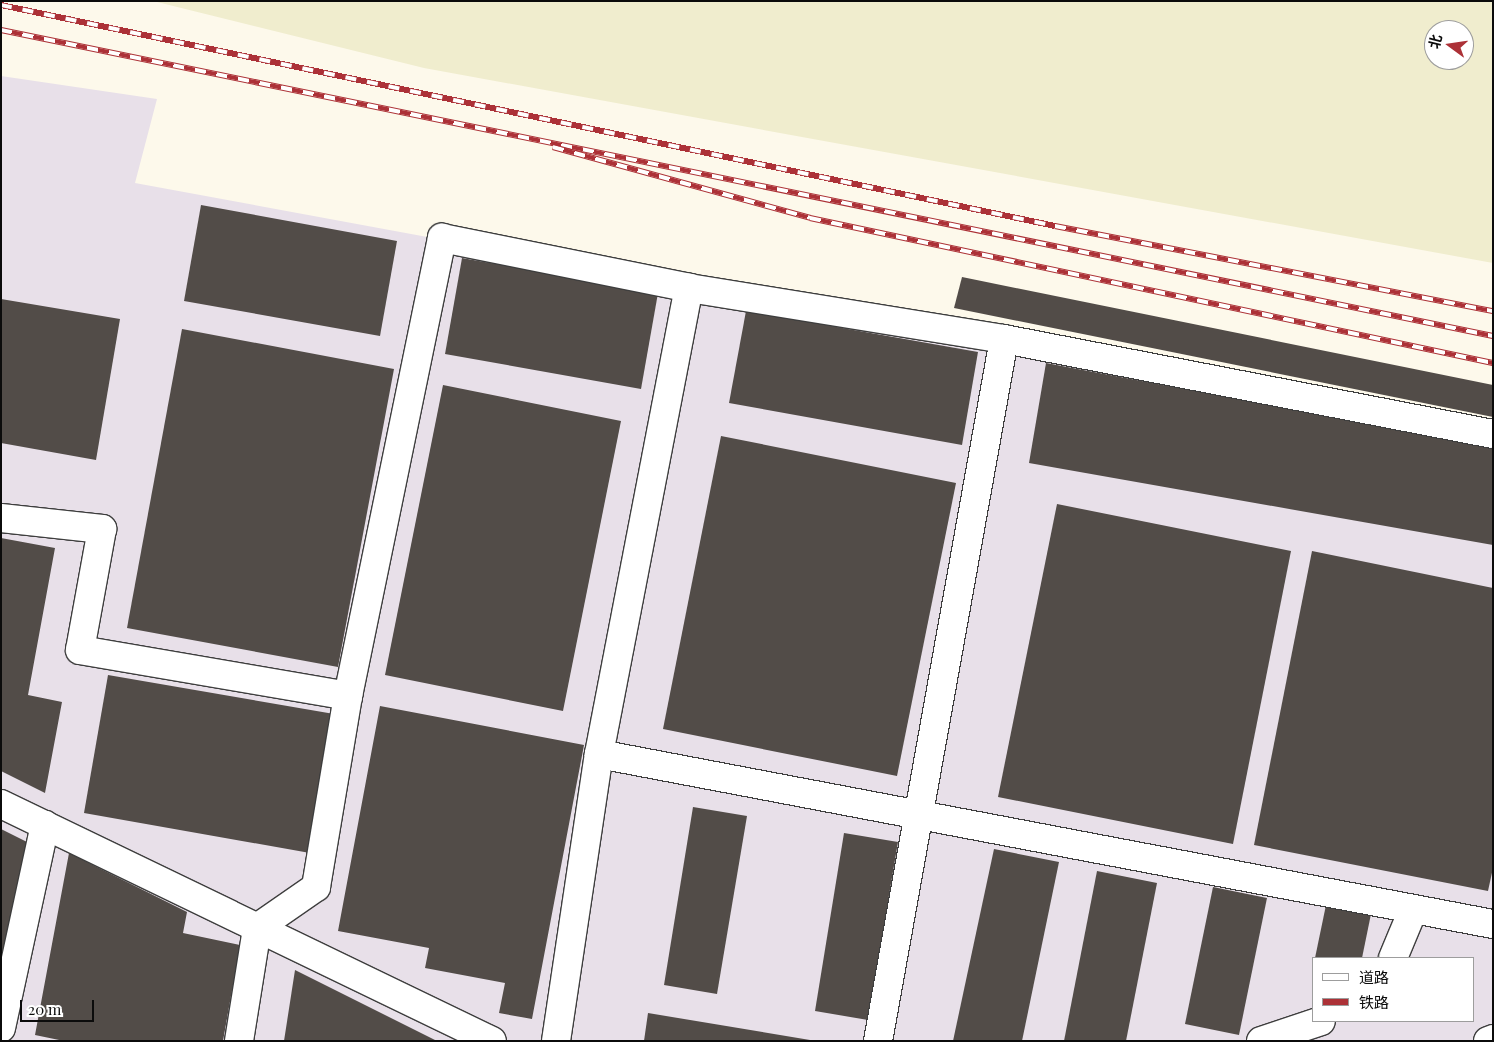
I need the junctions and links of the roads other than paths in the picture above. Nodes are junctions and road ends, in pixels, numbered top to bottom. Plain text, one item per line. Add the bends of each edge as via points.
1 (689, 288) junction
2 (1004, 339) junction
3 (1493, 434) edge
4 (1, 518) edge
5 (348, 696) junction
6 (600, 754) junction
7 (1, 804) edge
8 (919, 815) junction
9 (45, 825) junction
10 (1413, 910) junction
11 (1493, 924) edge
12 (257, 928) junction
13 (1394, 957) edge
14 (1318, 1022) edge
15 (1, 1028) edge
16 (1493, 1039) edge
17 (239, 1041) edge
18 (492, 1041) edge
19 (556, 1041) edge
20 (878, 1041) edge
21 (1261, 1041) edge
22 (1488, 1041) edge

1 - 2 street
1 - 5 street via 442,238
1 - 6 street
2 - 3 street
2 - 8 street
4 - 5 street via 102,529 80,650
5 - 12 street via 316,887
6 - 8 street
6 - 19 street
7 - 9 street
8 - 10 street
8 - 20 street
9 - 12 street
9 - 15 street
10 - 11 street
10 - 13 street
12 - 17 street
12 - 18 street
14 - 21 street
16 - 22 street

